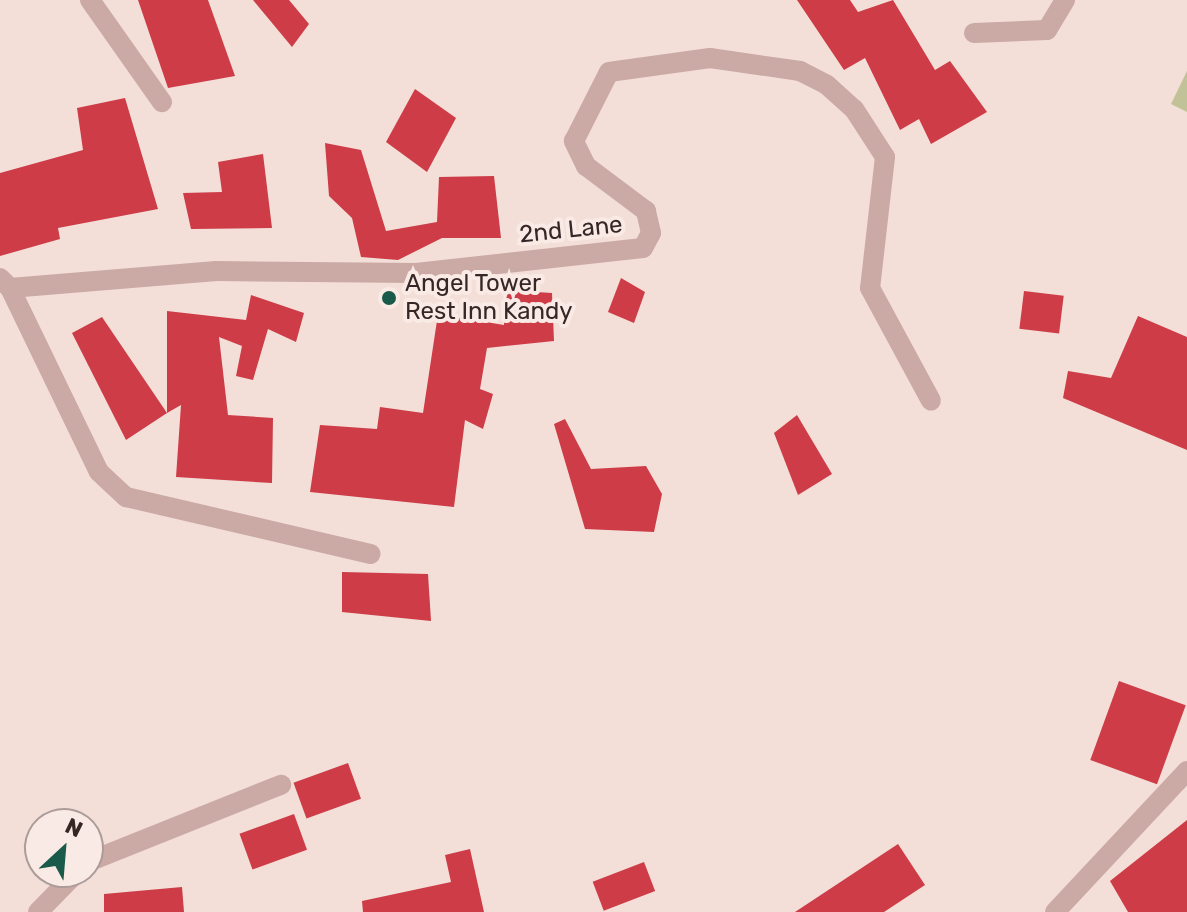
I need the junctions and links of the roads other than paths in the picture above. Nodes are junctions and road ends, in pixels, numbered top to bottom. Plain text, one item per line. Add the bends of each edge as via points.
1 (90, 0) edge
2 (1065, 0) edge
3 (974, 33) dead end
4 (162, 102) dead end
5 (5, 283) edge
6 (931, 401) dead end
7 (370, 554) dead end
8 (1187, 771) edge
9 (281, 785) dead end
10 (104, 856) edge
11 (61, 888) edge
12 (38, 912) edge
13 (1055, 912) edge

1 - 4 street
2 - 3 street via 1047,30
5 - 6 street, 2nd Lane via 216,271 416,273 643,248 651,233 646,211 586,166 574,141 583,114 609,72 710,58 800,71 827,85 885,157 870,288
5 - 7 street via 99,472 126,497
8 - 13 street
9 - 10 street
11 - 12 street

